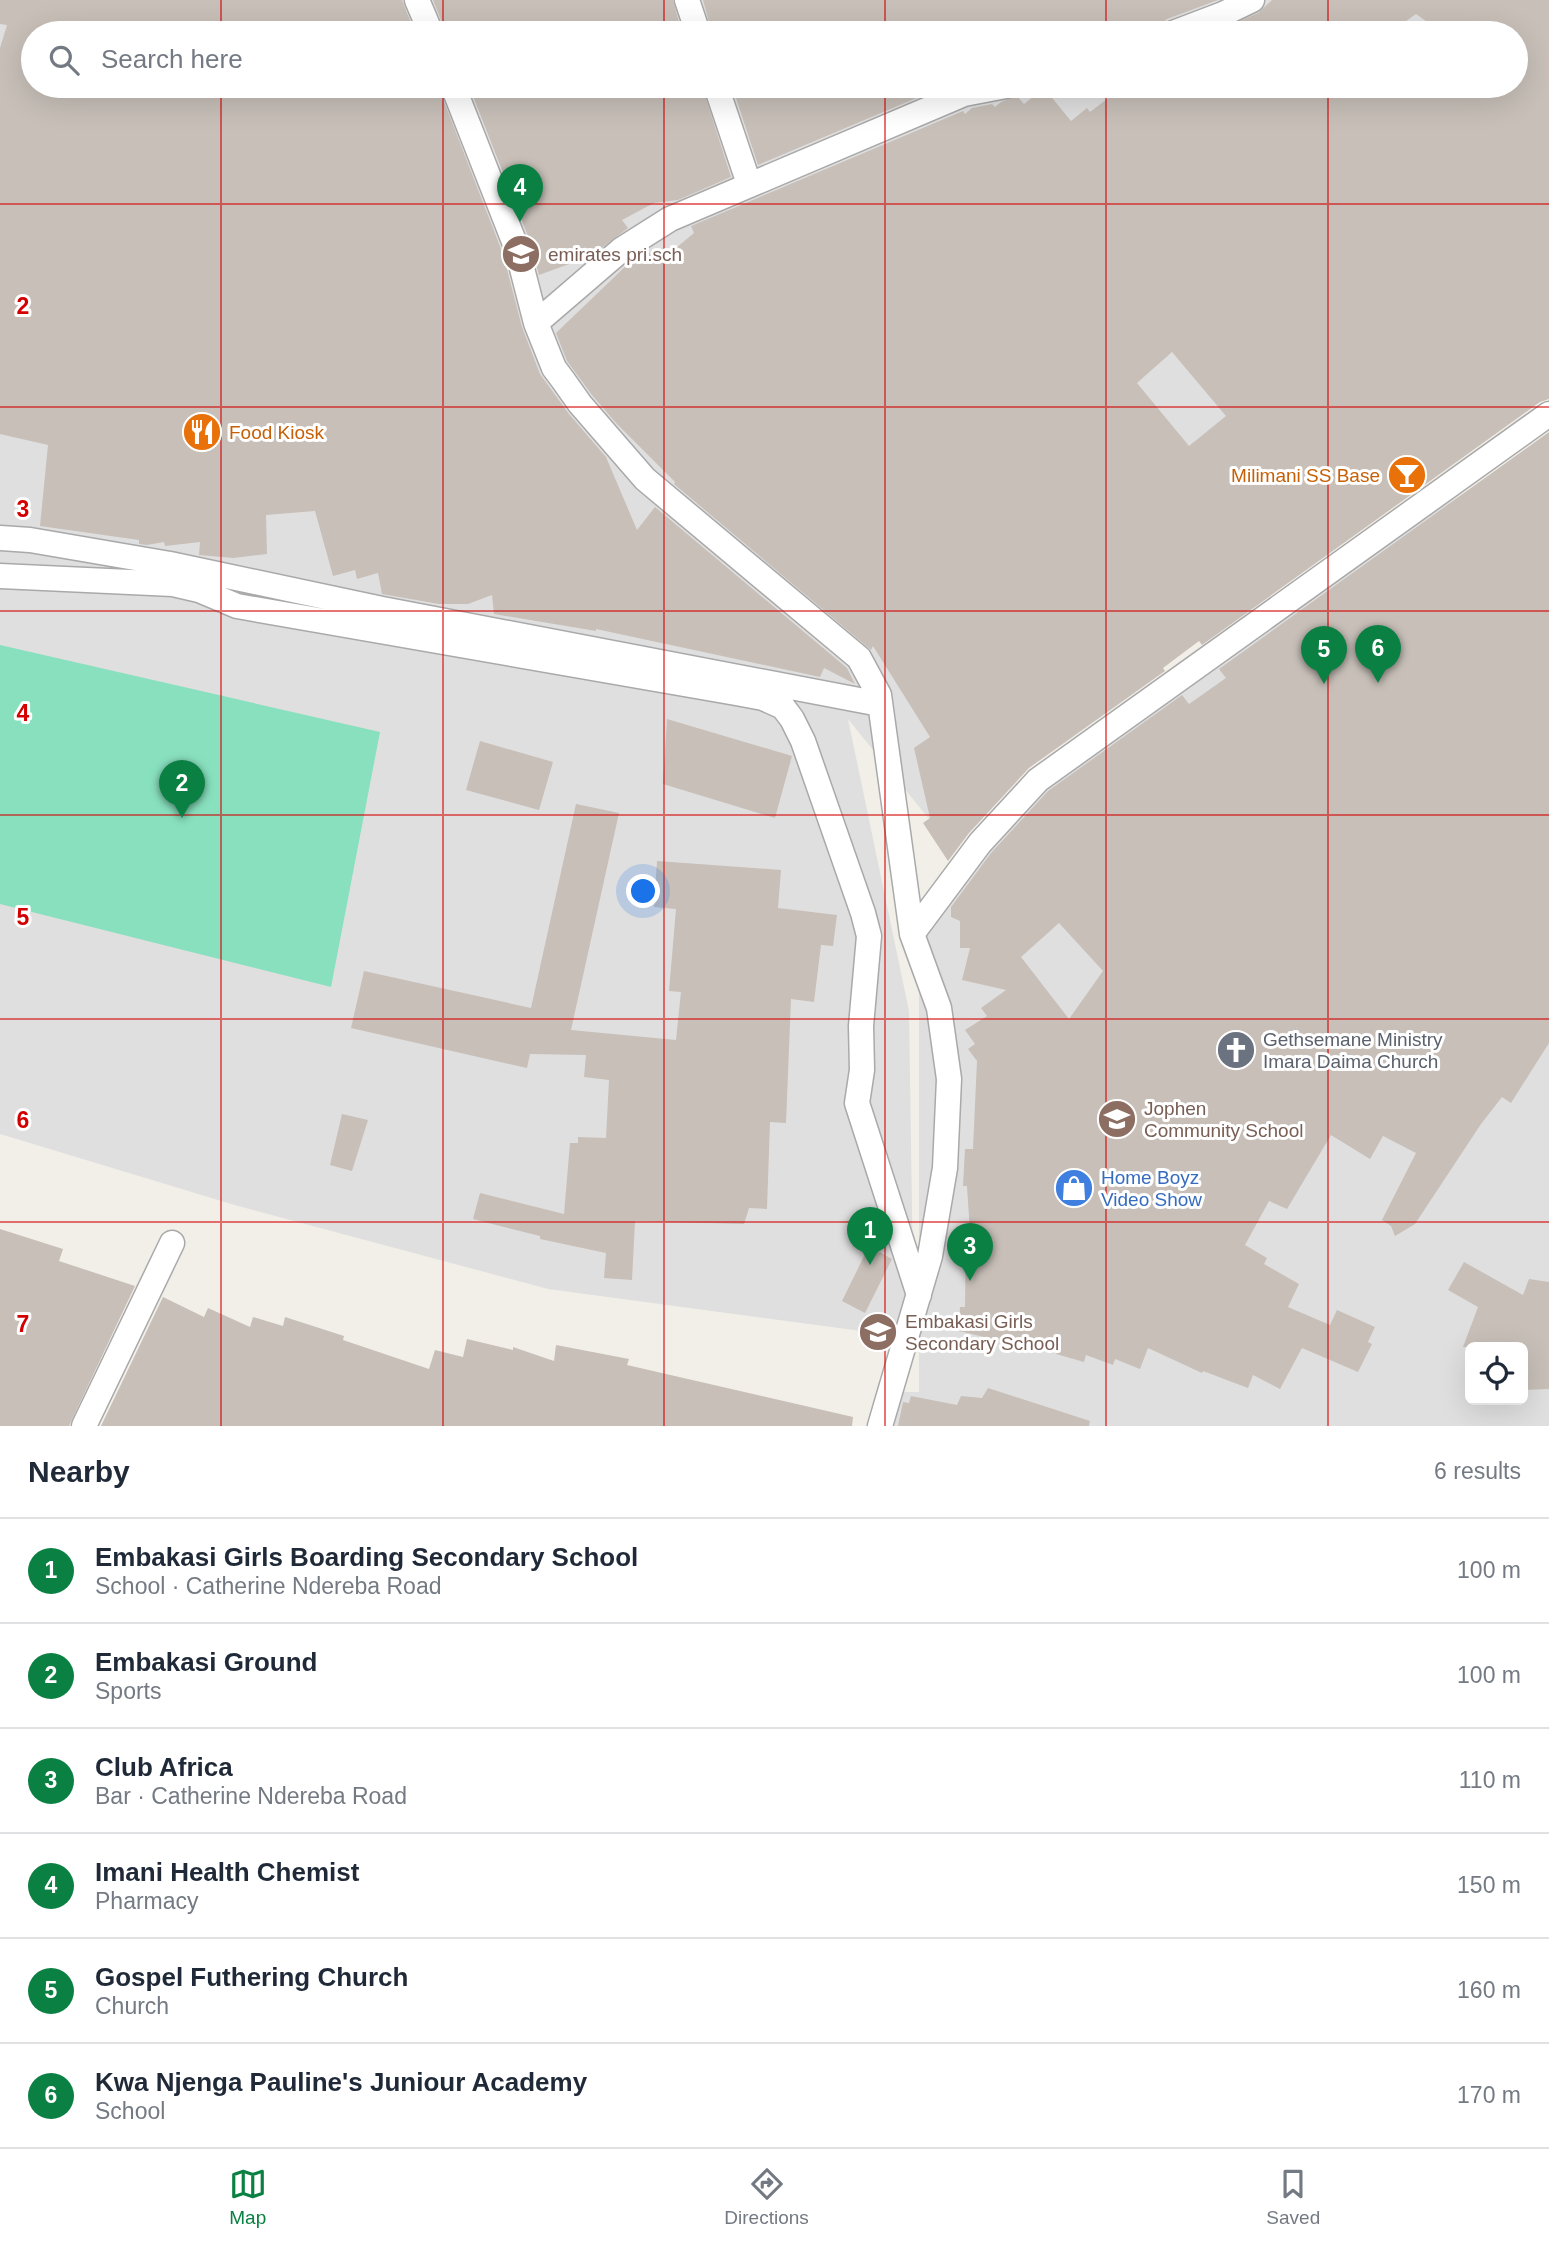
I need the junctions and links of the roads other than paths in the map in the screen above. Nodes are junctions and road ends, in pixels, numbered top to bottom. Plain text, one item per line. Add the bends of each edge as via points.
1 (417, 0) edge
2 (687, 0) edge
3 (1252, 0) edge
4 (426, 21) edge
5 (694, 21) edge
6 (1205, 21) edge
7 (458, 98) edge
8 (720, 98) edge
9 (954, 98) edge
10 (749, 184) junction
11 (536, 323) junction
12 (1549, 414) edge
13 (0, 538) edge
14 (0, 576) edge
15 (880, 704) junction
16 (912, 934) junction
17 (172, 1243) dead end
18 (919, 1295) junction
19 (84, 1426) edge
20 (880, 1426) edge

1 - 4 street
2 - 5 street
3 - 6 street
7 - 11 street via 517,249
8 - 10 street
9 - 10 street
10 - 11 street via 670,219 621,250
11 - 15 street via 558,374 645,479 859,658
12 - 16 street via 1038,780 980,843
13 - 15 street via 170,564
14 - 18 street via 173,584 237,606 736,693 783,707 803,741 869,936 857,1103
15 - 16 street
16 - 18 street via 939,1008 948,1079 945,1168
17 - 19 street
18 - 20 street

